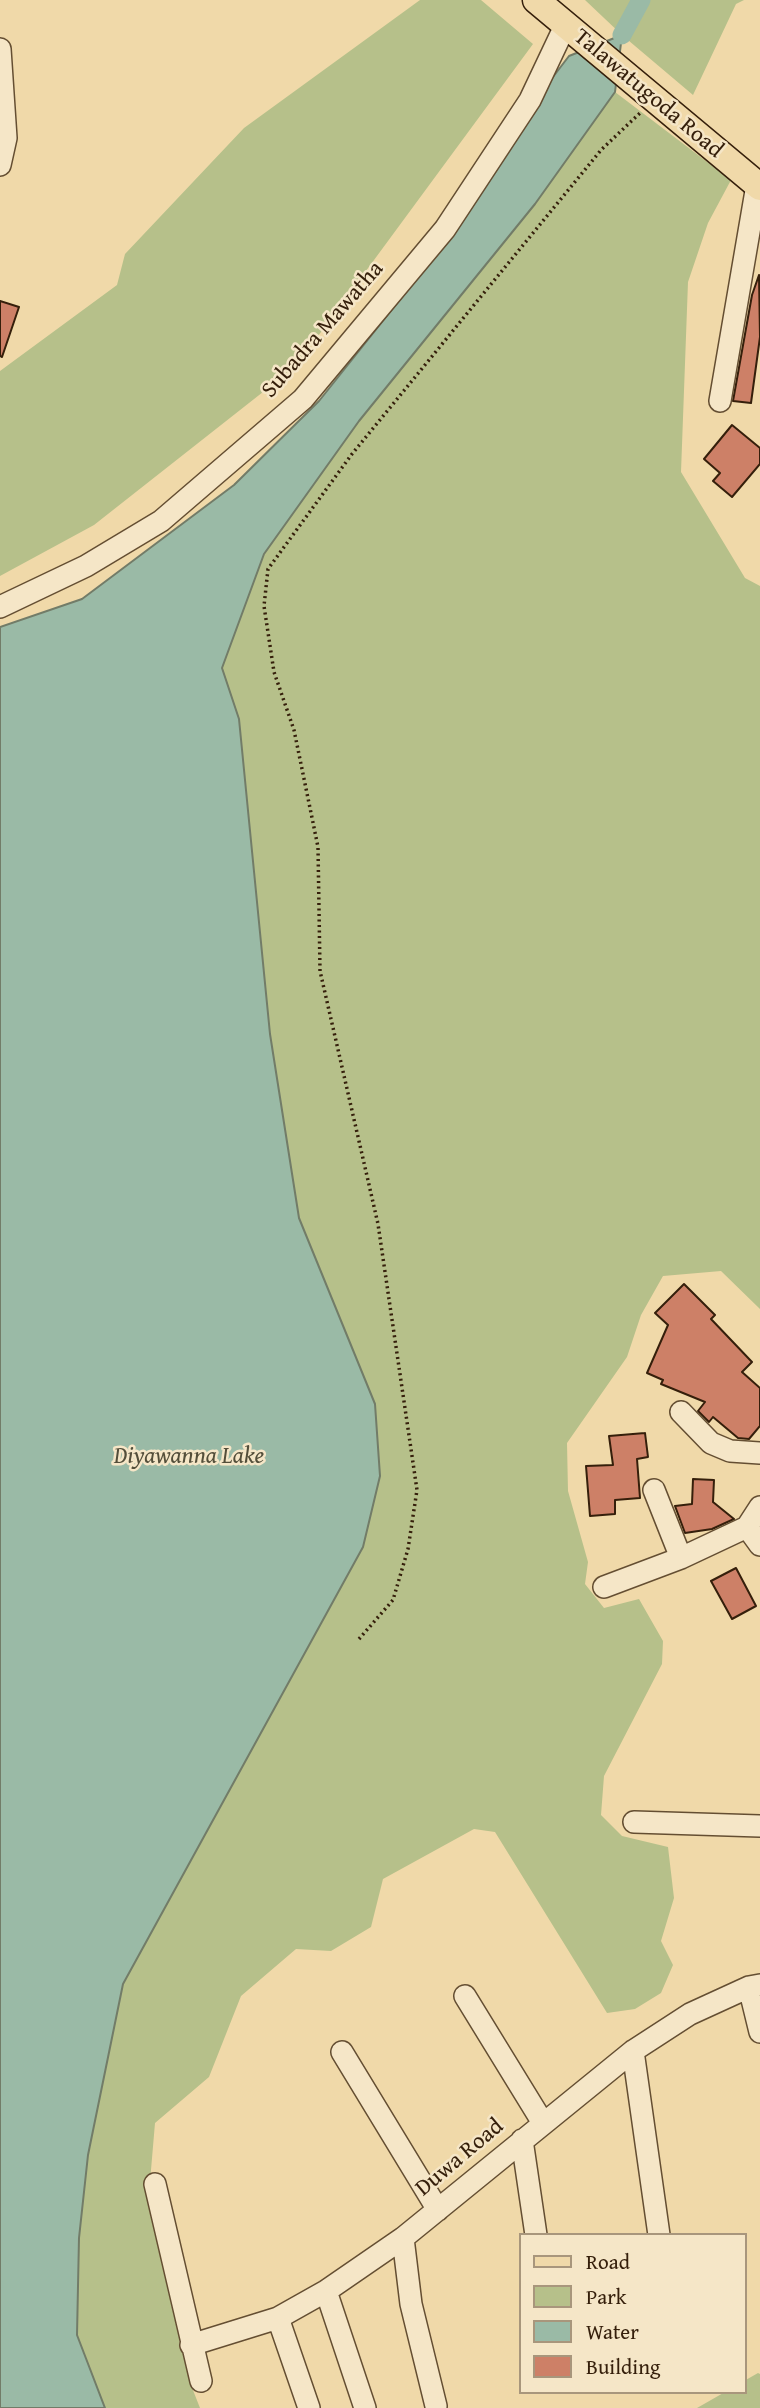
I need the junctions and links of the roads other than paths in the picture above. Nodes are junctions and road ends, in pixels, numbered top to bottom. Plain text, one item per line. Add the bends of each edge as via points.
1 (536, 0) edge
2 (572, 29) junction
3 (0, 49) edge
4 (0, 164) edge
5 (759, 186) edge
6 (720, 401) dead end
7 (0, 607) edge
8 (681, 1412) dead end
9 (760, 1453) edge
10 (654, 1490) dead end
11 (760, 1507) edge
12 (747, 1527) junction
13 (760, 1545) edge
14 (681, 1558) junction
15 (604, 1587) dead end
16 (634, 1822) dead end
17 (760, 1826) edge
18 (755, 1986) edge
19 (464, 1996) dead end
20 (760, 2032) edge
21 (633, 2051) junction
22 (342, 2052) dead end
23 (543, 2123) junction
24 (522, 2140) junction
25 (155, 2184) dead end
26 (438, 2210) junction
27 (536, 2233) edge
28 (659, 2233) edge
29 (403, 2238) junction
30 (326, 2291) junction
31 (278, 2318) junction
32 (191, 2345) junction
33 (201, 2381) dead end
34 (436, 2406) dead end
35 (309, 2408) edge
36 (365, 2408) edge

1 - 2 main road, Talawatugoda Road
2 - 5 main road, Talawatugoda Road
2 - 7 street, Subadra Mawatha via 445,229 303,399 161,521 86,566
3 - 4 street via 6,138
5 - 6 street
8 - 9 street via 710,1443 730,1451
10 - 14 street
11 - 12 street
12 - 13 street
12 - 14 street
14 - 15 street
16 - 17 street
18 - 20 street, Duwa Road
18 - 21 street, Duwa Road via 690,2014
19 - 23 street
21 - 23 street, Duwa Road
21 - 28 street
22 - 26 street
23 - 24 street, Duwa Road
24 - 26 street, Duwa Road
24 - 27 street
25 - 32 street
26 - 29 street, Duwa Road
29 - 30 street, Duwa Road
29 - 34 street via 411,2304
30 - 31 street, Duwa Road
30 - 36 street
31 - 32 street, Duwa Road
31 - 35 street
32 - 33 street

